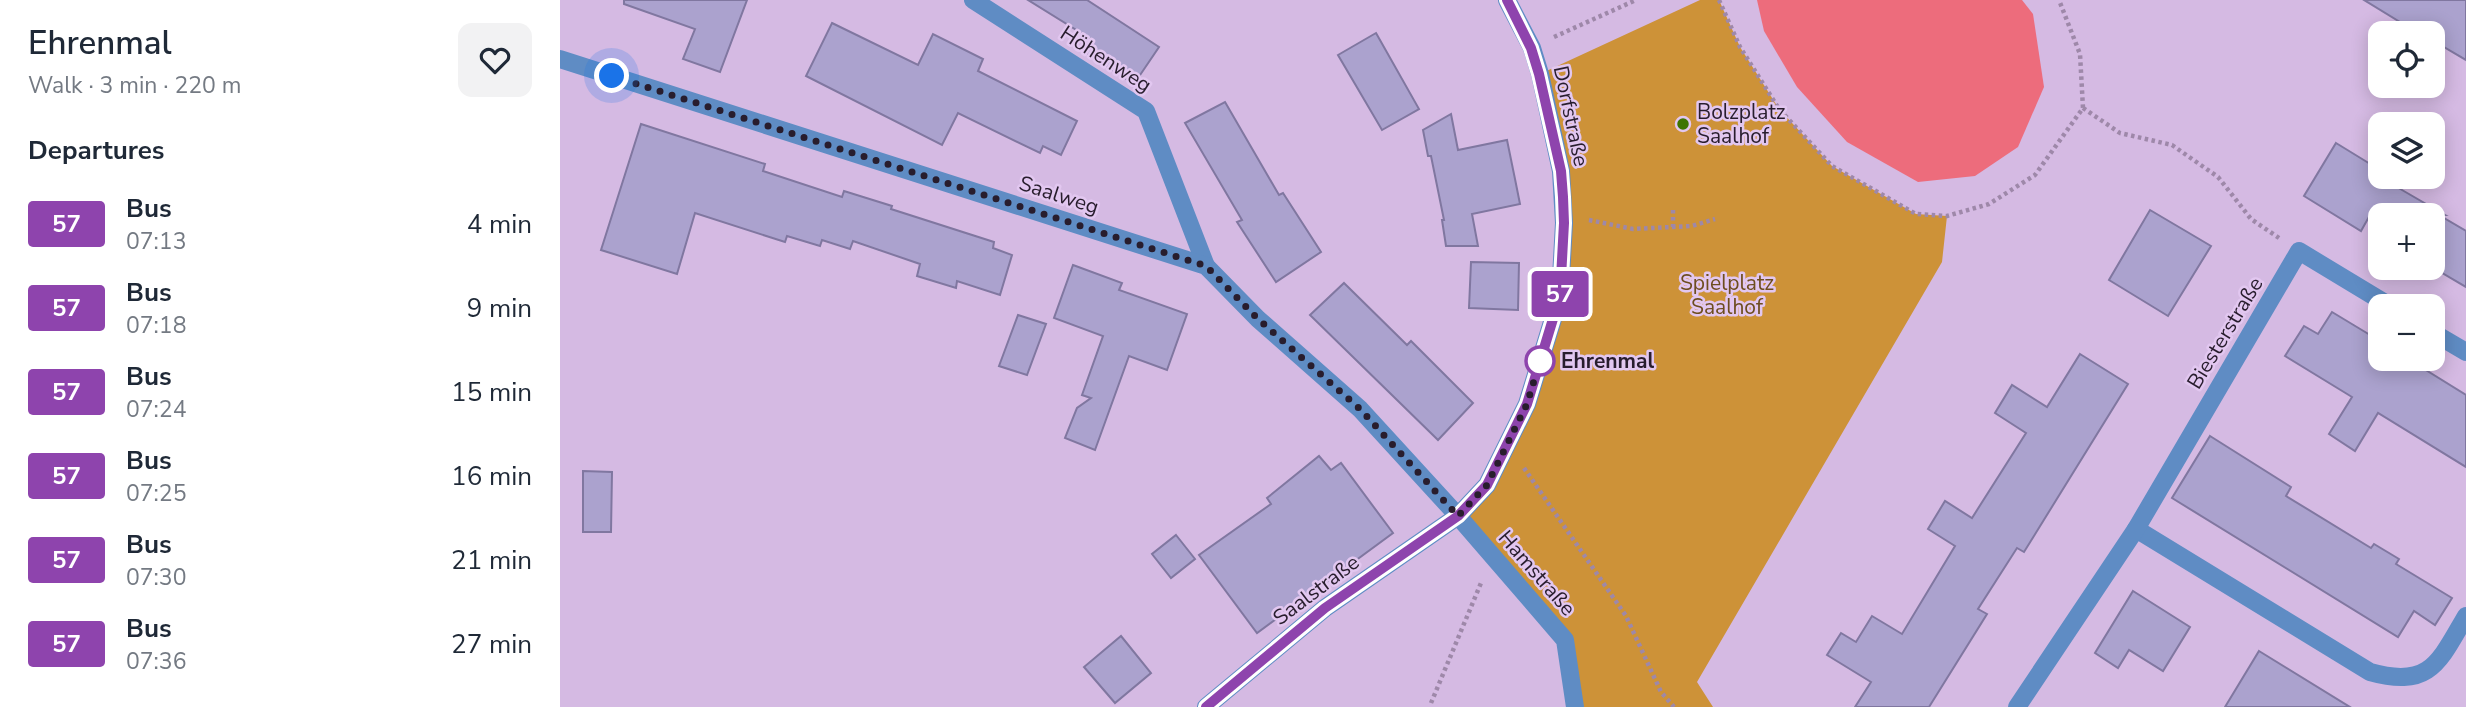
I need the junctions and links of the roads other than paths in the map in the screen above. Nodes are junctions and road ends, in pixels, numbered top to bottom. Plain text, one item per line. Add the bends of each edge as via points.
1 (973, 0) edge
2 (1507, 0) edge
3 (560, 59) edge
4 (1206, 266) junction
5 (2370, 294) edge
6 (2445, 340) edge
7 (2466, 352) edge
8 (1458, 516) junction
9 (2136, 529) junction
10 (2466, 616) edge
11 (1206, 707) edge
12 (1575, 707) edge
13 (2017, 707) edge

1 - 4 street, Höhenweg via 1146,111
2 - 8 street, Dorfstraße via 1531,48 1561,171 1560,296 1527,404 1487,485
3 - 4 street, Saalweg
4 - 8 street, Saalweg via 1360,409
5 - 9 street, Biesterstraße via 2299,251
6 - 7 street
8 - 11 street, Saalstraße via 1325,608
8 - 12 street, Hamstraße via 1565,640
9 - 10 street via 2370,672 2393,678 2426,672 2440,660
9 - 13 street, Biesterstraße

